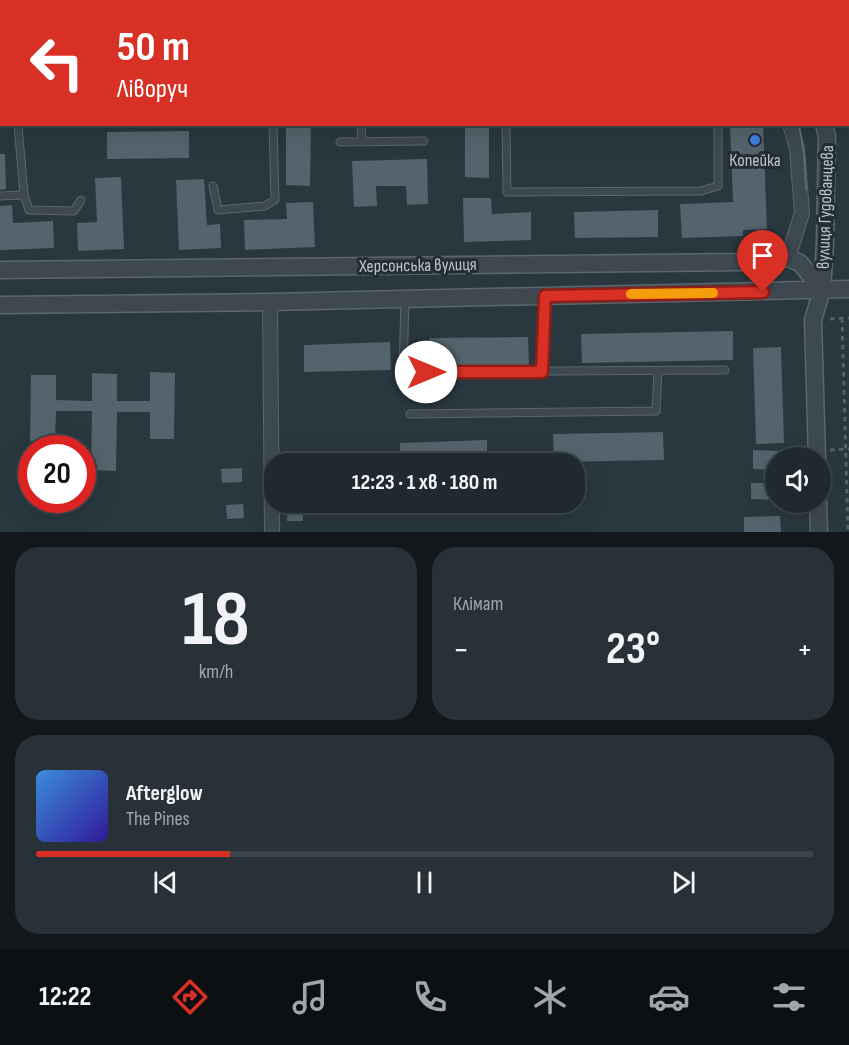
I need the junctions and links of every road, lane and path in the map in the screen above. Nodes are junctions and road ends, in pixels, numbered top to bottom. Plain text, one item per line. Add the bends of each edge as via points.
1 (18, 126) edge
2 (273, 126) edge
3 (361, 126) edge
4 (506, 126) edge
5 (718, 126) edge
6 (791, 126) edge
7 (824, 126) edge
8 (424, 141) dead end
9 (340, 142) dead end
10 (362, 142) junction
11 (213, 186) dead end
12 (24, 195) junction
13 (0, 196) edge
14 (81, 200) dead end
15 (788, 258) junction
16 (0, 270) edge
17 (822, 290) junction
18 (849, 290) edge
19 (545, 296) junction
20 (405, 299) junction
21 (270, 302) junction
22 (0, 305) edge
23 (842, 318) dead end
24 (725, 370) dead end
25 (658, 371) junction
26 (542, 372) junction
27 (410, 414) dead end
28 (817, 447) edge
29 (818, 513) edge
30 (272, 532) edge
31 (819, 532) edge
32 (848, 532) edge

1 - 12 lane
2 - 11 lane via 275,200 265,206 218,210
3 - 10 lane
4 - 5 lane via 507,192 701,191 718,186
6 - 15 street, вулиця Гудованцева via 797,148 802,213
7 - 17 street, вулиця Гудованцева
8 - 10 lane
9 - 10 lane
12 - 13 lane
12 - 14 lane via 29,210 74,211
15 - 16 street, Херсонська вулиця via 744,262
15 - 17 street via 800,263
17 - 18 street, Херсонська вулиця
17 - 19 street, Херсонська вулиця
17 - 28 street, вулиця Гудованцева via 813,320
19 - 20 street, Херсонська вулиця
19 - 26 lane
20 - 21 street, Херсонська вулиця
20 - 26 lane via 403,372
21 - 22 street, Херсонська вулиця
21 - 30 street
23 - 32 path
24 - 25 lane
25 - 26 lane
25 - 27 lane via 656,411
29 - 31 street

